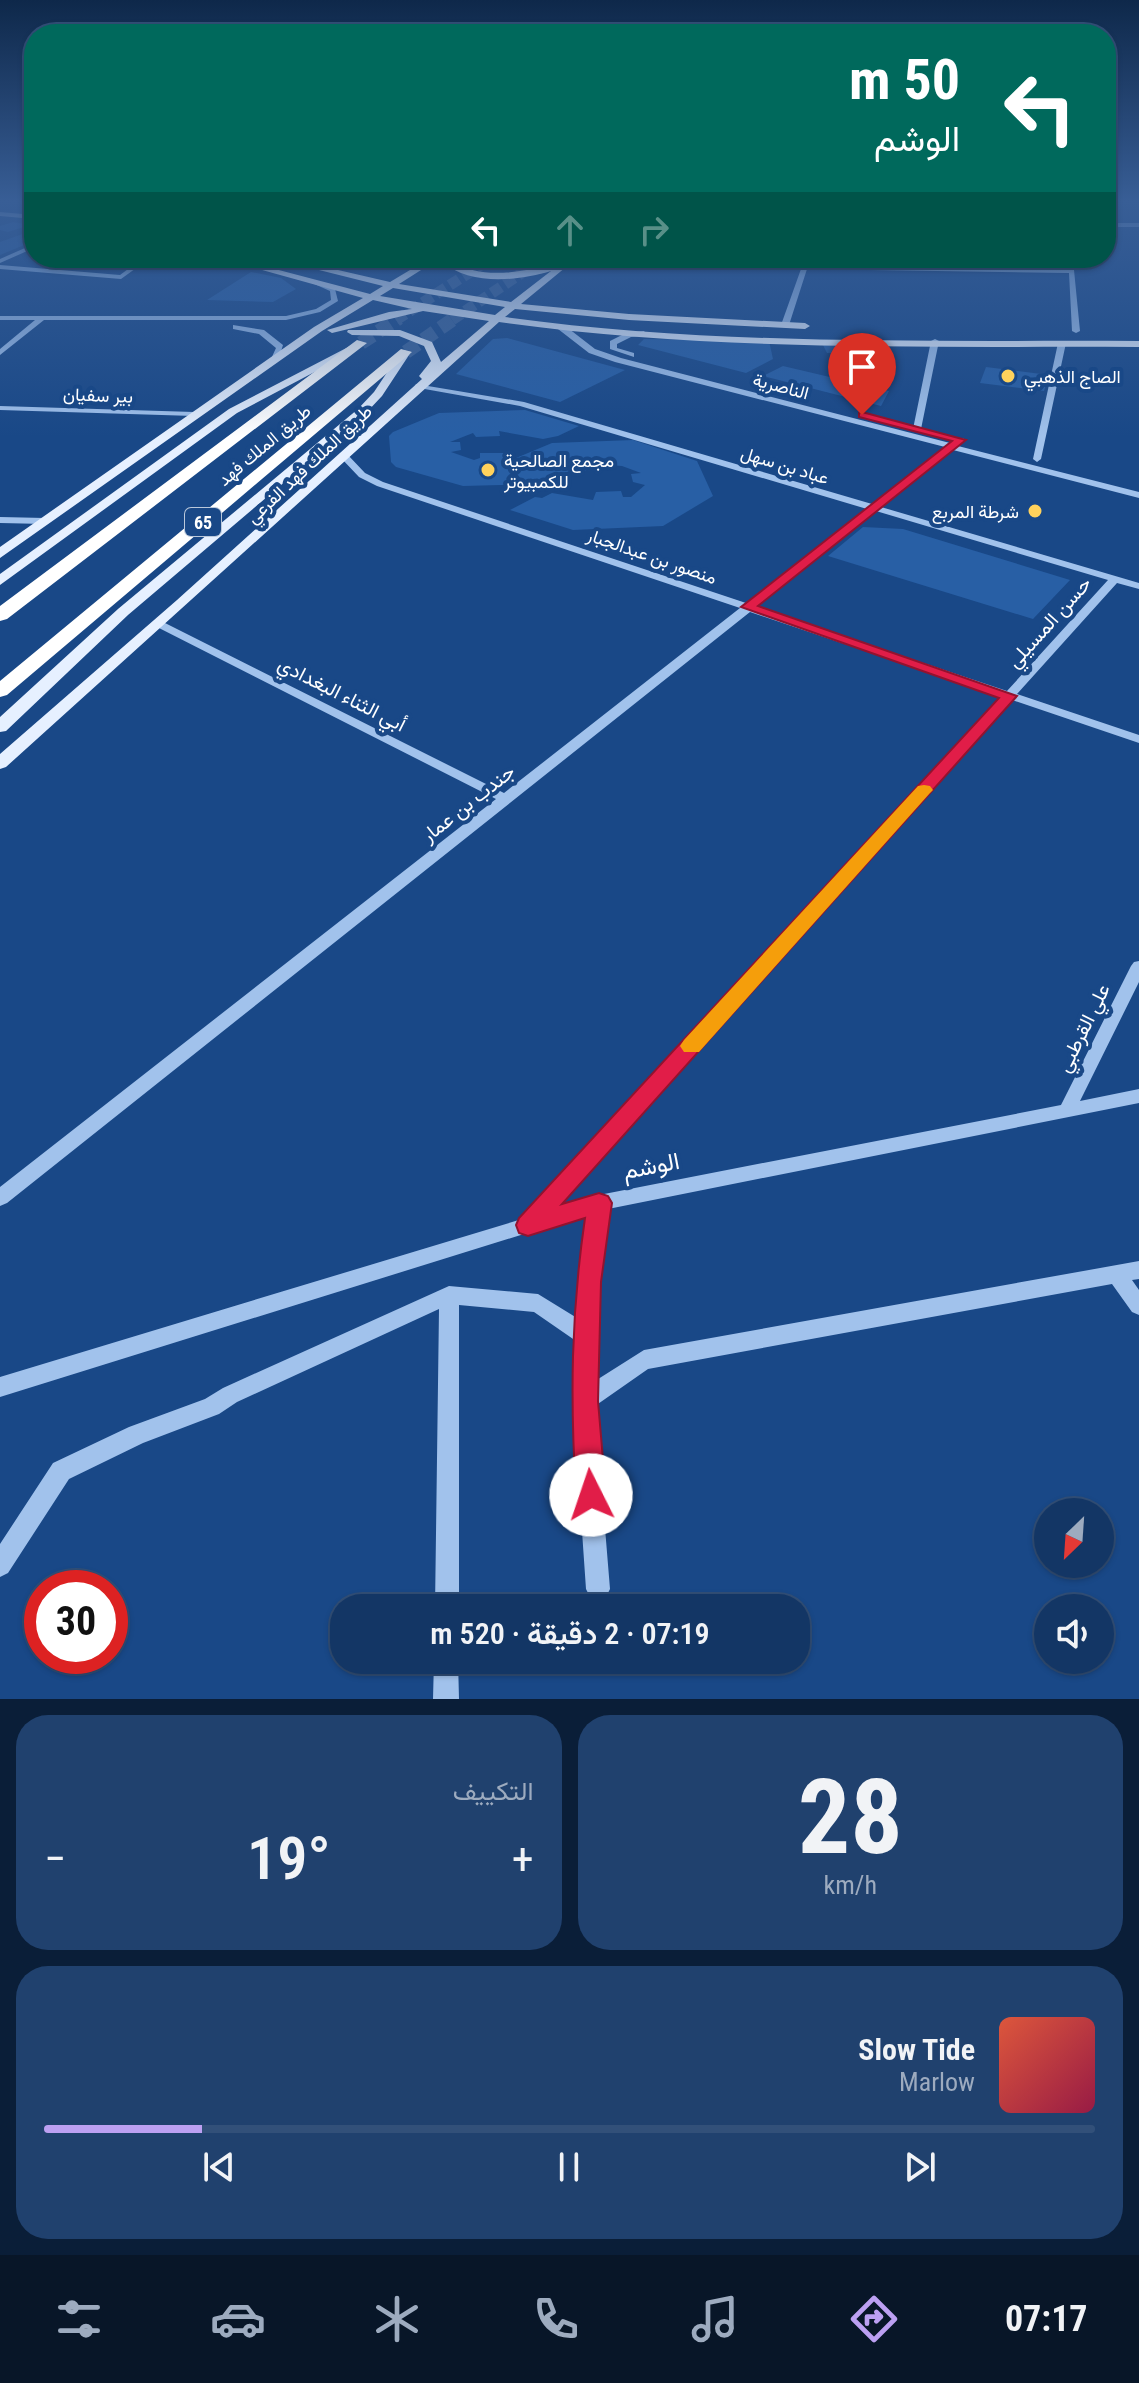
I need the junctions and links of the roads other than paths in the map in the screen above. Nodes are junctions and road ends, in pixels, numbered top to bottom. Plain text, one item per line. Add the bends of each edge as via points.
1 (300, 278) edge
2 (359, 278) edge
3 (404, 278) edge
4 (542, 278) edge
5 (545, 278) edge
6 (546, 278) edge
7 (801, 278) edge
8 (1072, 278) edge
9 (314, 282) junction
10 (444, 284) dead end
11 (391, 286) junction
12 (513, 288) tunnel mouth
13 (501, 291) dead end
14 (373, 296) junction
15 (455, 297) junction
16 (418, 298) junction
17 (328, 306) junction
18 (514, 306) junction
19 (480, 308) junction
20 (434, 310) junction
21 (613, 317) junction
22 (0, 318) edge
23 (500, 318) junction
24 (42, 319) junction
25 (785, 325) junction
26 (815, 326) dead end
27 (561, 327) junction
28 (318, 329) junction
29 (1060, 331) dead end
30 (1076, 331) junction
31 (1139, 332) edge
32 (644, 333) junction
33 (303, 339) junction
34 (935, 341) junction
35 (361, 343) joint
36 (1062, 343) junction
37 (1139, 344) edge
38 (406, 352) joint
39 (0, 353) edge
40 (276, 358) junction
41 (452, 359) junction
42 (419, 386) junction
43 (0, 408) edge
44 (194, 414) junction
45 (917, 429) junction
46 (956, 443) junction
47 (344, 456) junction
48 (1037, 459) junction
49 (1139, 485) edge
50 (1139, 495) edge
51 (874, 508) junction
52 (0, 520) edge
53 (45, 521) junction
54 (0, 554) edge
55 (1115, 579) junction
56 (0, 581) edge
57 (1139, 586) edge
58 (748, 607) junction
59 (0, 615) edge
60 (161, 625) junction
61 (0, 691) edge
62 (1010, 696) junction
63 (0, 727) edge
64 (1139, 739) edge
65 (0, 763) edge
66 (505, 799) junction
67 (1139, 966) edge
68 (1139, 1096) edge
69 (1067, 1110) junction
70 (0, 1198) edge
71 (599, 1203) junction
72 (528, 1225) junction
73 (1139, 1270) edge
74 (1116, 1274) junction
75 (449, 1295) junction
76 (1139, 1306) edge
77 (587, 1337) junction
78 (0, 1387) edge
79 (584, 1401) junction
80 (0, 1565) edge
81 (598, 1589) dead end
82 (447, 1594) edge
83 (446, 1674) edge
84 (446, 1699) edge

1 - 9 main road
2 - 11 main road
3 - 11 main road
4 - 12 main road
5 - 18 main road, طريق الملك فهد الفرعي
6 - 21 main road via 549,296 560,304
7 - 25 street
8 - 30 street
9 - 14 main road
9 - 17 street via 336,295
10 - 15 main road
11 - 14 main road
11 - 15 main road
11 - 16 main road
13 - 15 main road
14 - 16 main road
14 - 20 main road
14 - 28 main road
15 - 16 main road
15 - 18 main road
15 - 19 main road
16 - 20 main road
17 - 24 street via 286,318
17 - 28 main road
18 - 19 main road
18 - 21 main road
18 - 23 main road, طريق الملك فهد الفرعي
19 - 20 main road
19 - 23 main road
20 - 23 main road
20 - 33 main road via 353,323
20 - 41 main road via 458,328
21 - 25 main road
22 - 24 street
23 - 27 main road
23 - 41 main road, طريق الملك فهد الفرعي
24 - 39 street
24 - 40 street via 247,328 271,337 280,347
25 - 26 main road
27 - 32 main road
27 - 41 main road via 495,334
27 - 46 street, الناصرية via 592,351 618,360
28 - 33 main road
29 - 30 main road
30 - 31 main road
32 - 34 main road
32 - 45 street, الناصرية via 619,338 614,349
33 - 40 main road
34 - 36 main road
34 - 45 street
35 - 56 main road via 233,411
35 - 59 highway, طريق الملك فهد / 65
36 - 37 main road
36 - 48 street
38 - 61 highway, طريق الملك فهد / 65
38 - 63 main road via 362,411 123,612
40 - 42 main road via 329,335 400,333 432,348 436,361
40 - 44 main road
41 - 42 main road, طريق الملك فهد الفرعي
42 - 47 main road, طريق الملك فهد الفرعي
42 - 51 street, عباد بن سهل via 521,404
43 - 44 street, بير سفيان
44 - 53 main road
45 - 46 street, الناصرية
46 - 48 street, الناصرية
46 - 50 street, الناصرية
46 - 51 street, جندب بن عمار
47 - 58 street, منصور بن عبدالجبار via 380,484
47 - 60 main road, طريق الملك فهد الفرعي
48 - 49 street, الناصرية
51 - 55 street, عباد بن سهل
51 - 58 street, جندب بن عمار
52 - 53 street
53 - 54 main road
55 - 57 street, عباد بن سهل
55 - 62 street, حسن المسيلي
58 - 62 street, منصور بن عبدالجبار
58 - 66 street, جندب بن عمار
60 - 65 main road, طريق الملك فهد الفرعي
60 - 66 street, أبي الثناء البغدادي
62 - 64 street, منصور بن عبدالجبار
62 - 72 street, حسن المسيلي
66 - 70 street, جندب بن عمار
67 - 69 street, علي القرطبي
68 - 69 street, الوشم
69 - 71 street, الوشم
71 - 72 street, الوشم
71 - 77 street
72 - 78 street, الوشم
73 - 74 street
74 - 76 street
74 - 79 street via 644,1360
75 - 77 street via 538,1303
75 - 80 street via 61,1471
75 - 82 street
77 - 79 street
79 - 81 street
83 - 84 street

